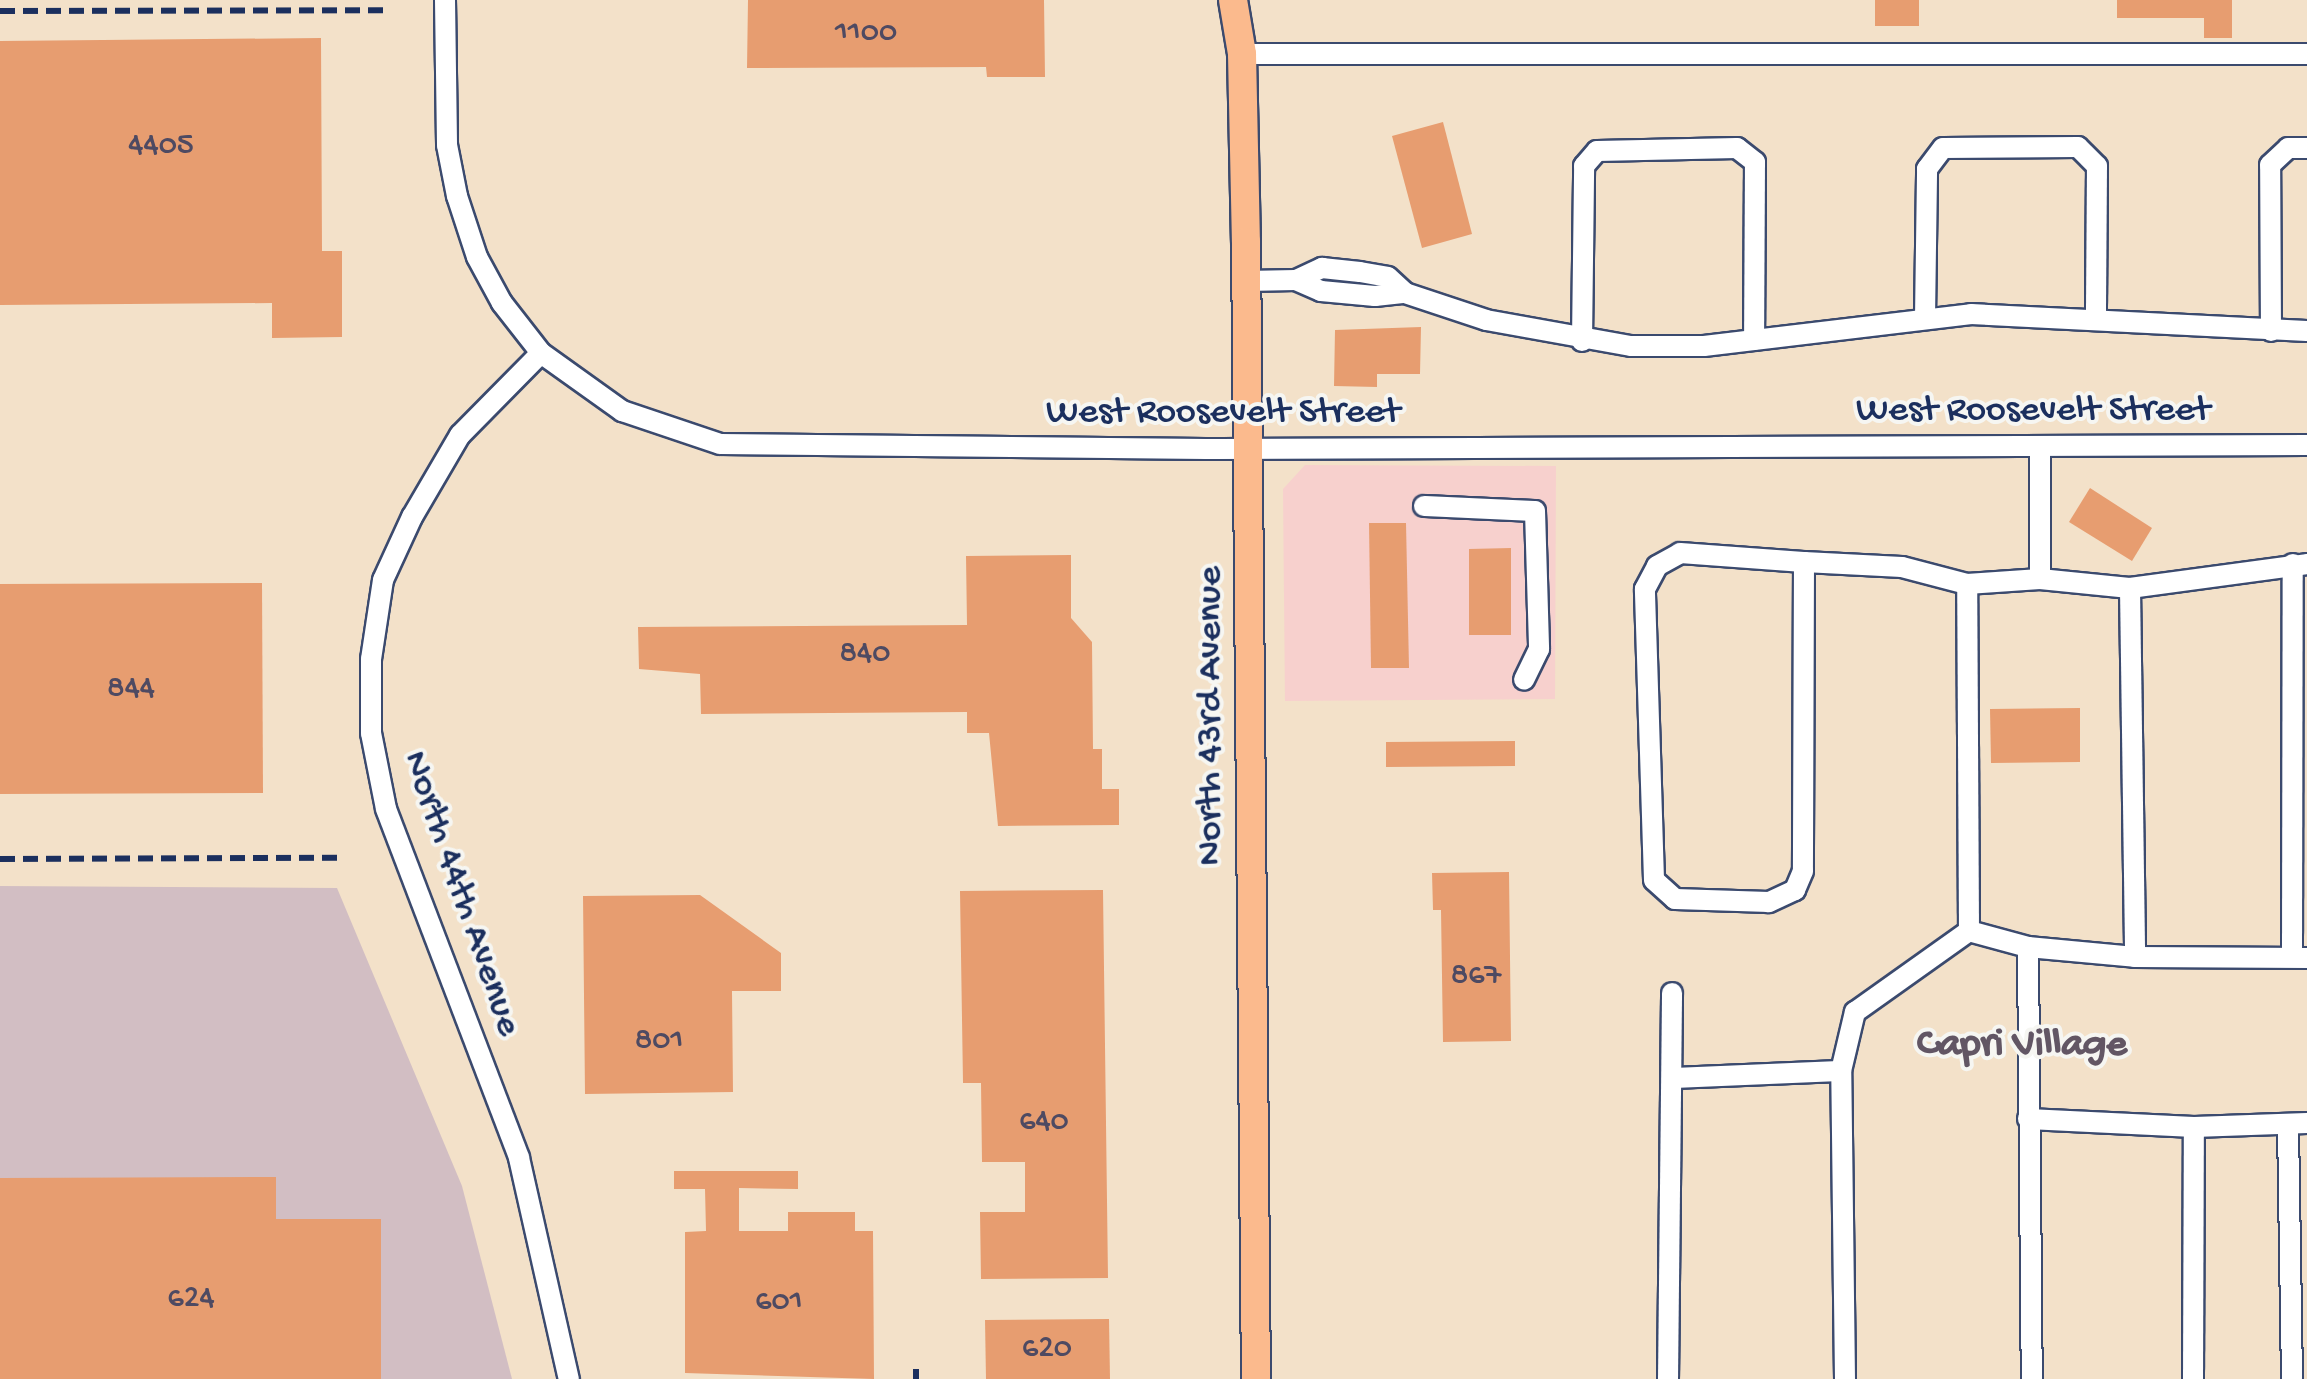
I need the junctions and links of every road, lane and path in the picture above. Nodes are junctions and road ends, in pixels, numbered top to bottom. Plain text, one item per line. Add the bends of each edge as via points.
1 (445, 0) edge
2 (1233, 0) edge
3 (1253, 0) edge
4 (1242, 54) junction
5 (2307, 54) edge
6 (2307, 148) edge
7 (1246, 281) junction
8 (2096, 316) junction
9 (1926, 318) junction
10 (2271, 331) junction
11 (2307, 331) edge
12 (1754, 340) junction
13 (1582, 342) junction
14 (541, 353) junction
15 (2307, 445) edge
16 (2040, 446) junction
17 (1248, 450) junction
18 (1424, 506) dead end
19 (1804, 562) junction
20 (2300, 564) edge
21 (2040, 579) junction
22 (1968, 584) junction
23 (2130, 588) junction
24 (1524, 680) dead end
25 (1969, 931) junction
26 (2028, 947) junction
27 (2135, 957) junction
28 (2299, 958) edge
29 (1672, 993) dead end
30 (1841, 1071) junction
31 (1672, 1078) junction
32 (2028, 1119) junction
33 (2298, 1124) edge
34 (2194, 1127) junction
35 (569, 1379) edge
36 (1256, 1379) edge
37 (1668, 1379) edge
38 (1845, 1379) edge
39 (2032, 1379) edge
40 (2193, 1379) edge
41 (2292, 1379) edge

1 - 14 street, West Roosevelt Street via 447,145 457,196 477,257
2 - 4 main road, North 43rd Avenue
3 - 4 main road, North 43rd Avenue
4 - 5 street
4 - 7 main road, North 43rd Avenue
6 - 10 street via 2288,148 2270,165
7 - 13 street via 1296,280 1322,268 1360,272 1388,278 1405,294
7 - 17 main road, North 43rd Avenue
8 - 9 street
8 - 9 street via 2097,166 2078,147 1943,148 1927,169
8 - 10 street
9 - 12 street
10 - 11 street
12 - 13 street via 1704,346
12 - 13 street via 1755,162 1738,148 1597,151 1584,166
14 - 17 street, West Roosevelt Street via 622,411 720,444
14 - 35 street, North 44th Avenue via 460,435 412,516 384,580 371,659 371,733 386,809 519,1158
15 - 16 street, West Roosevelt Street
16 - 17 street, West Roosevelt Street
16 - 21 street
17 - 36 main road, North 43rd Avenue
18 - 24 street via 1535,511 1538,650
19 - 19 street via 1680,553 1657,566 1644,590 1649,861 1654,880 1675,899 1769,902 1795,890 1803,871
19 - 22 street via 1902,567
20 - 23 street
20 - 28 street
21 - 22 street
21 - 23 street
22 - 25 street
23 - 27 street
25 - 26 street
25 - 30 street via 1856,1012
26 - 27 street
26 - 32 street
27 - 28 street
29 - 31 street
30 - 31 street
30 - 38 street
31 - 37 street
32 - 34 street
32 - 39 street
33 - 34 street
33 - 41 street
34 - 40 street

